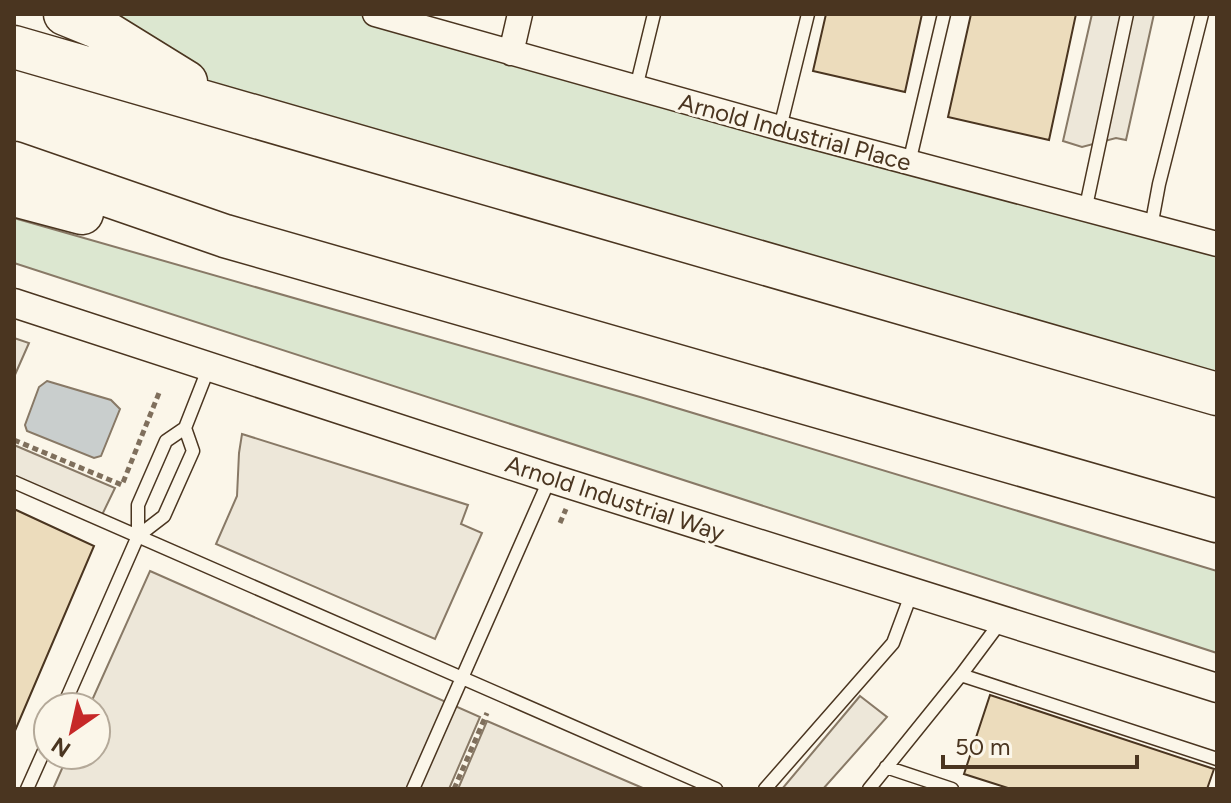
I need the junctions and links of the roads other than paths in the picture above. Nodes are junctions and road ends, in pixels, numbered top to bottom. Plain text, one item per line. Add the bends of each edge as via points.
1 (65, 14) edge
2 (375, 14) edge
3 (520, 14) edge
4 (654, 14) edge
5 (808, 14) edge
6 (944, 14) edge
7 (1127, 14) edge
8 (1202, 14) edge
9 (14, 47) edge
10 (511, 53) junction
11 (636, 88) junction
12 (231, 110) junction
13 (780, 128) junction
14 (14, 163) edge
15 (909, 163) junction
16 (14, 195) edge
17 (1085, 211) junction
18 (1151, 227) junction
19 (225, 236) junction
20 (1217, 244) edge
21 (14, 303) edge
22 (210, 366) junction
23 (1217, 394) edge
24 (185, 428) junction
25 (550, 478) junction
26 (14, 482) edge
27 (1217, 521) edge
28 (138, 536) junction
29 (912, 592) junction
30 (1002, 620) junction
31 (961, 675) junction
32 (462, 676) junction
33 (1217, 688) edge
34 (70, 691) edge
35 (1217, 759) edge
36 (886, 767) junction
37 (413, 789) edge
38 (716, 789) edge
39 (765, 789) edge
40 (869, 789) edge
41 (952, 789) edge

1 - 12 highway via 97,27
2 - 10 street, Arnold Industrial Place
3 - 10 street
4 - 11 lane
5 - 13 lane
6 - 15 lane
7 - 17 lane
8 - 18 lane
9 - 12 highway
10 - 11 street, Arnold Industrial Place
11 - 13 street, Arnold Industrial Place
12 - 23 highway
13 - 15 street, Arnold Industrial Place
14 - 19 highway
15 - 17 street, Arnold Industrial Place
16 - 19 highway via 123,223
17 - 18 street, Arnold Industrial Place
18 - 20 street, Arnold Industrial Place
19 - 27 highway
21 - 22 street, Arnold Industrial Way
22 - 24 lane
22 - 25 street, Arnold Industrial Way
24 - 28 lane via 166,441 138,505
24 - 28 lane via 193,451 164,516
25 - 29 street, Arnold Industrial Way
25 - 32 lane
26 - 28 lane
28 - 32 lane
28 - 34 lane
29 - 30 street, Arnold Industrial Way
29 - 39 lane via 893,643
30 - 31 lane
30 - 33 street, Arnold Industrial Way
31 - 35 lane
31 - 36 lane
32 - 37 lane
32 - 38 lane
36 - 40 lane
36 - 41 lane

